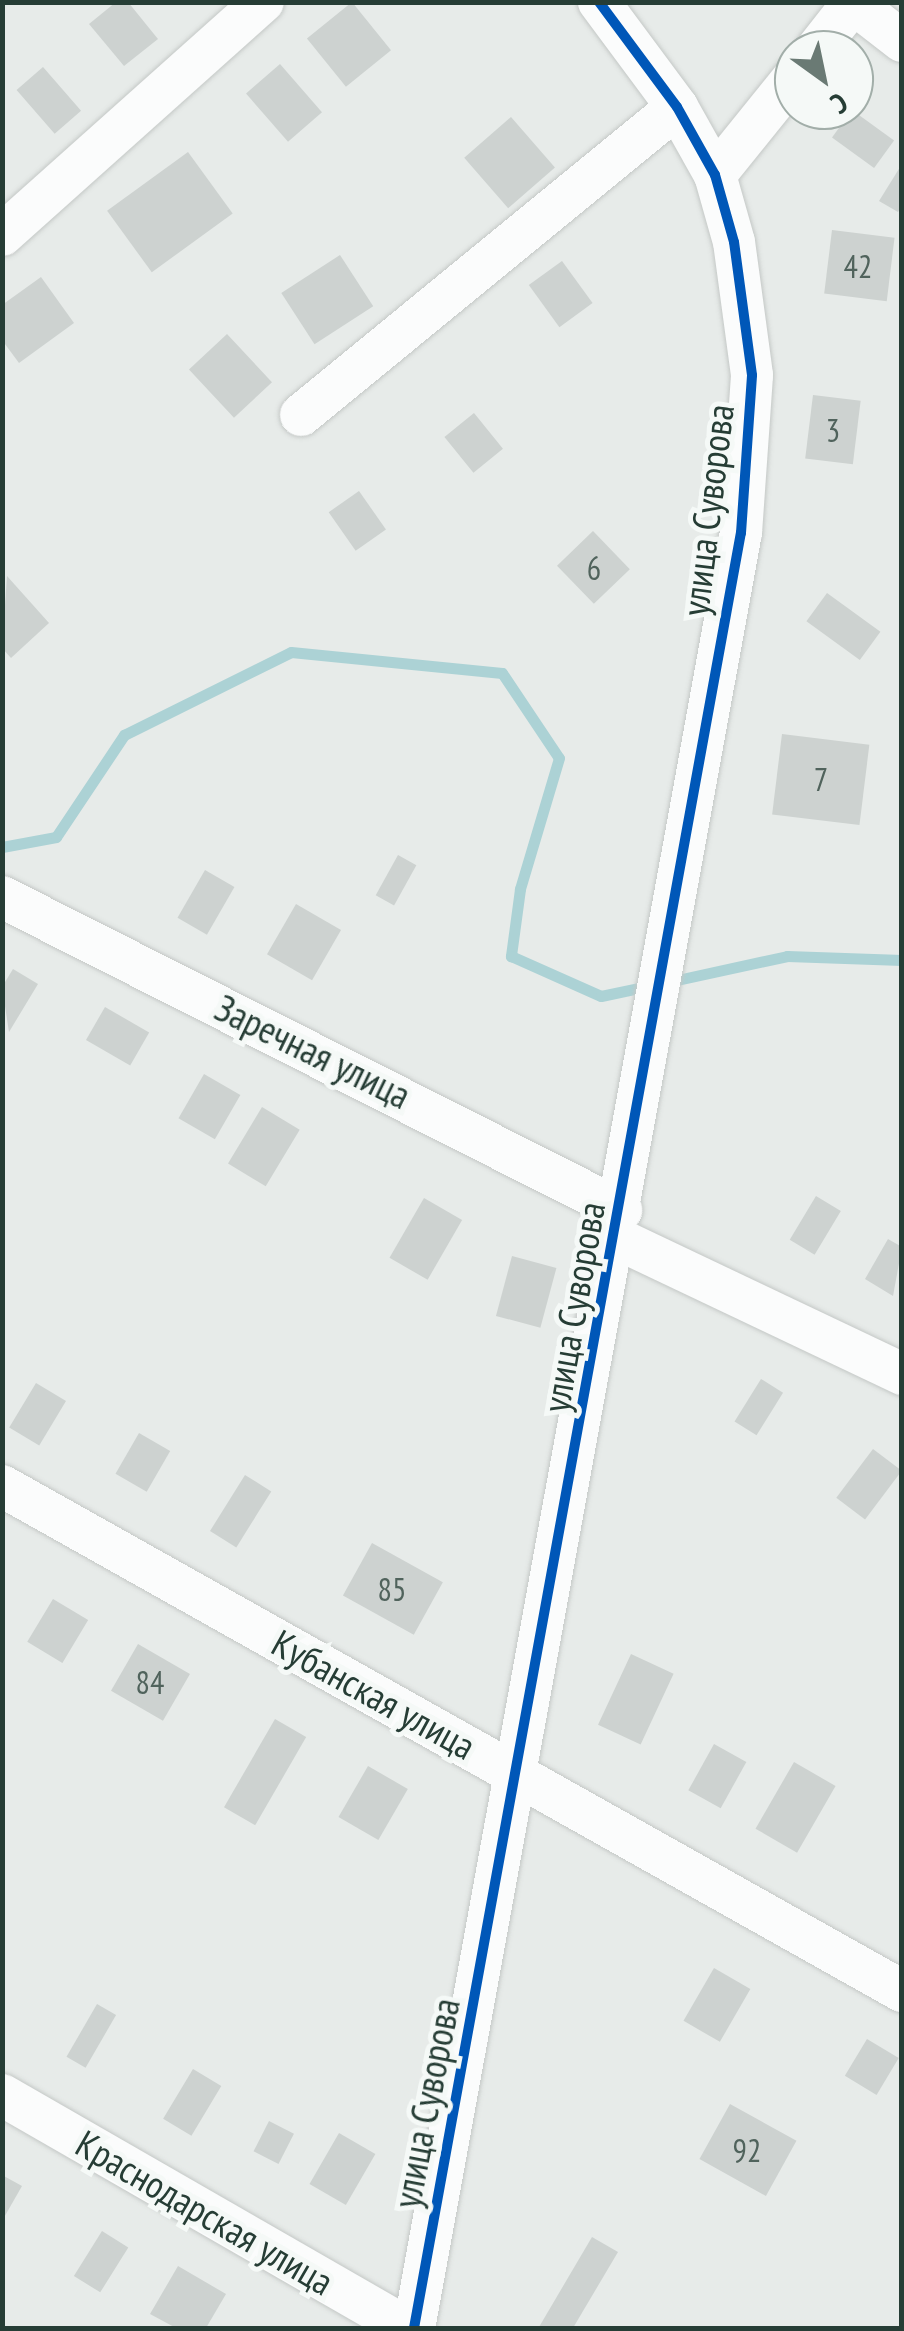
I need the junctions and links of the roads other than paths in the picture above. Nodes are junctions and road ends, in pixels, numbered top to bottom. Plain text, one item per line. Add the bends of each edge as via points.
1 (263, 2) edge
2 (598, 2) edge
3 (832, 30) edge
4 (902, 41) edge
5 (774, 102) edge
6 (677, 107) junction
7 (715, 175) junction
8 (2, 234) edge
9 (301, 415) dead end
10 (2, 897) edge
11 (619, 1224) junction
12 (902, 1374) edge
13 (2, 1486) edge
14 (518, 1776) junction
15 (902, 1991) edge
16 (2, 2096) edge
17 (411, 2328) edge

1 - 8 street
2 - 6 street, улица Суворова
3 - 4 street via 853,4
5 - 7 street
6 - 7 street, улица Суворова
6 - 9 street
7 - 11 street, улица Суворова via 752,375 742,533
10 - 11 street, Заречная улица
11 - 12 street, Заречная улица
11 - 14 street, улица Суворова
13 - 14 street, Кубанская улица
14 - 15 street, Кубанская улица
14 - 17 street, улица Суворова
16 - 17 street, Краснодарская улица

